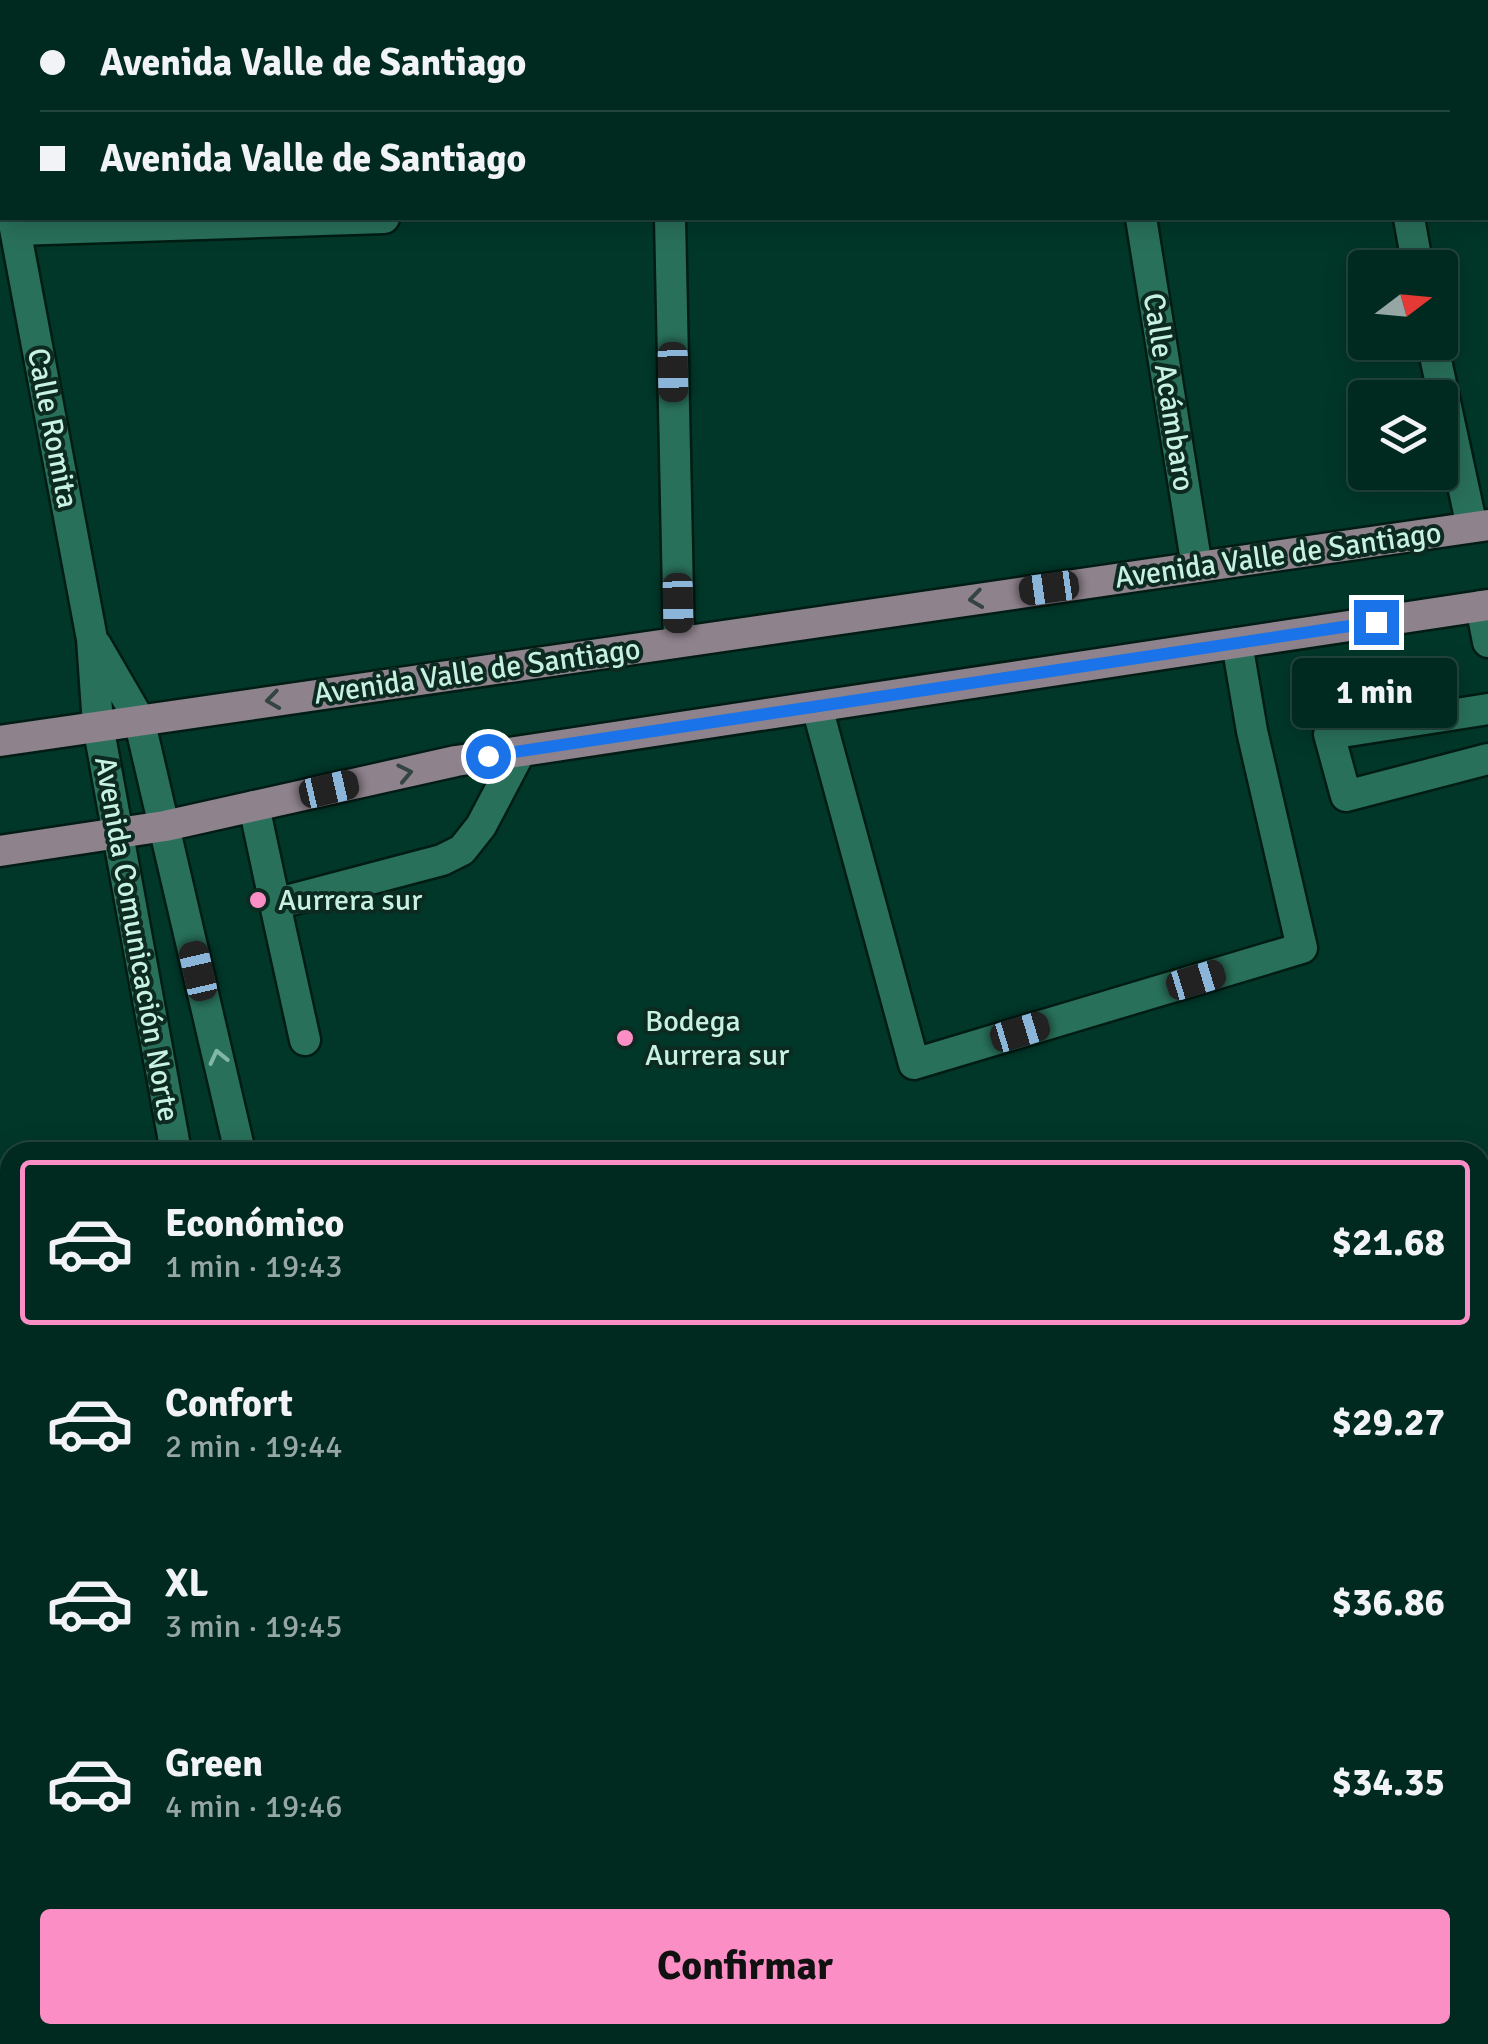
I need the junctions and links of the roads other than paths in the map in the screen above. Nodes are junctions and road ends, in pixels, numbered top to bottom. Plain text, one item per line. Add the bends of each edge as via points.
1 (261, 220) edge
2 (670, 220) edge
3 (1141, 220) edge
4 (1409, 220) edge
5 (14, 224) edge
6 (1415, 250) edge
7 (1437, 360) edge
8 (1480, 526) edge
9 (1197, 567) junction
10 (1484, 605) edge
11 (92, 638) junction
12 (679, 642) junction
13 (1488, 642) edge
14 (1237, 643) junction
15 (817, 707) junction
16 (1488, 708) edge
17 (139, 719) junction
18 (98, 725) junction
19 (0, 741) edge
20 (520, 752) junction
21 (1488, 760) edge
22 (254, 806) junction
23 (165, 826) junction
24 (118, 833) junction
25 (0, 851) edge
26 (275, 904) junction
27 (305, 1040) dead end
28 (174, 1142) edge
29 (238, 1142) edge

1 - 5 street
2 - 12 street
3 - 9 street, Calle Acámbaro
4 - 6 street
5 - 11 street, Calle Romita
7 - 8 street
8 - 9 main road, Avenida Valle de Santiago
9 -> 12 main road, Avenida Valle de Santiago
10 - 13 street
10 - 14 main road
11 - 17 street, Calle Romita
11 - 18 street, Calle Romita
12 -> 17 main road, Avenida Valle de Santiago
14 - 15 main road
14 - 15 street via 1302,948 914,1064
15 - 20 main road
16 - 21 street via 1328,734 1346,796
17 - 18 main road, Avenida Valle de Santiago
17 - 23 street, Avenida Comunicación Norte
18 - 19 main road, Avenida Valle de Santiago
18 - 24 street, Avenida Comunicación Norte
22 -> 20 main road
20 - 26 street via 462,850
22 - 23 main road
22 - 26 street
23 - 24 main road
29 -> 23 street, Avenida Comunicación Norte
24 - 25 main road
24 - 28 street, Avenida Comunicación Norte
26 - 27 street

